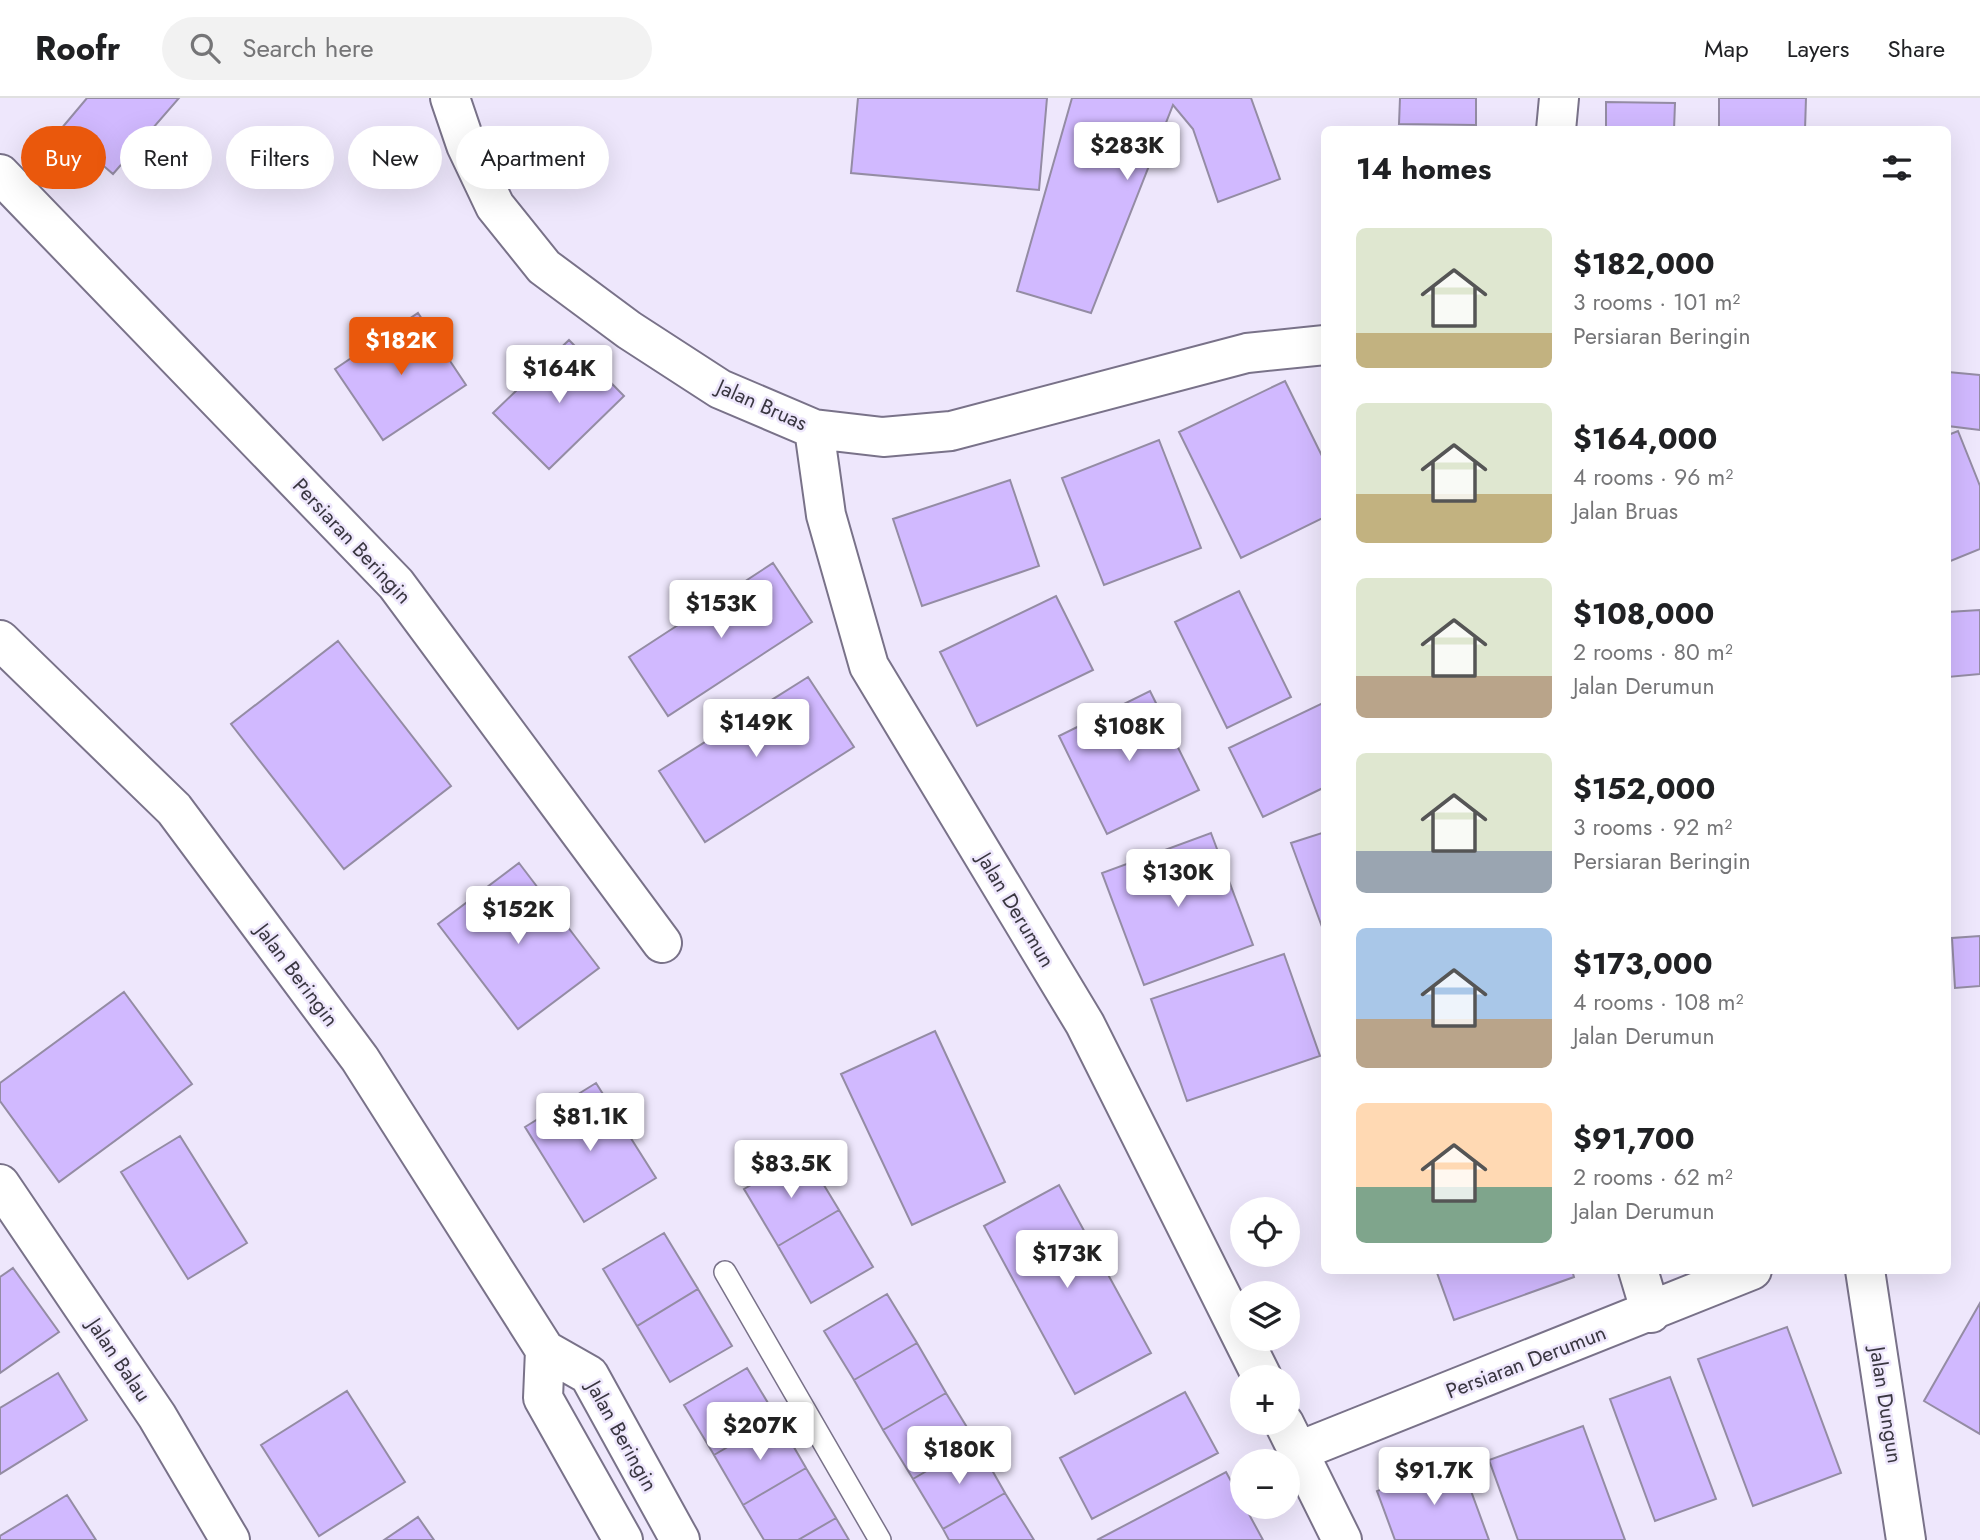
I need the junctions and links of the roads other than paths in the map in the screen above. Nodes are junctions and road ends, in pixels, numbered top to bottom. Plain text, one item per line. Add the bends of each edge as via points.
1 (450, 98) edge
2 (1559, 98) edge
3 (1556, 126) edge
4 (0, 174) edge
5 (1321, 345) edge
6 (814, 429) junction
7 (0, 640) edge
8 (662, 943) dead end
9 (0, 1184) edge
10 (724, 1272) dead end
11 (1639, 1274) edge
12 (1743, 1274) edge
13 (1865, 1274) edge
14 (1651, 1313) junction
15 (545, 1350) junction
16 (1256, 1365) edge
17 (1292, 1437) edge
18 (230, 1540) edge
19 (624, 1540) edge
20 (680, 1540) edge
21 (880, 1540) edge
22 (1342, 1540) edge
23 (1906, 1540) edge

1 - 6 street, Jalan Bruas via 495,206 544,267 720,389
2 - 3 street
4 - 8 street, Persiaran Beringin via 396,584
5 - 6 street, Jalan Bruas via 1247,353 951,431 883,437
6 - 16 street, Jalan Derumun via 826,515 869,667 1085,1024
7 - 15 street, Jalan Beringin via 174,809 360,1059
9 - 18 street, Jalan Balau via 157,1416
10 - 21 lane
11 - 14 street
12 - 14 street, Persiaran Derumun
13 - 23 street, Jalan Dungun
14 - 17 street, Persiaran Derumun
15 - 19 street via 542,1398
15 - 20 street, Jalan Beringin via 589,1375
17 - 22 street

